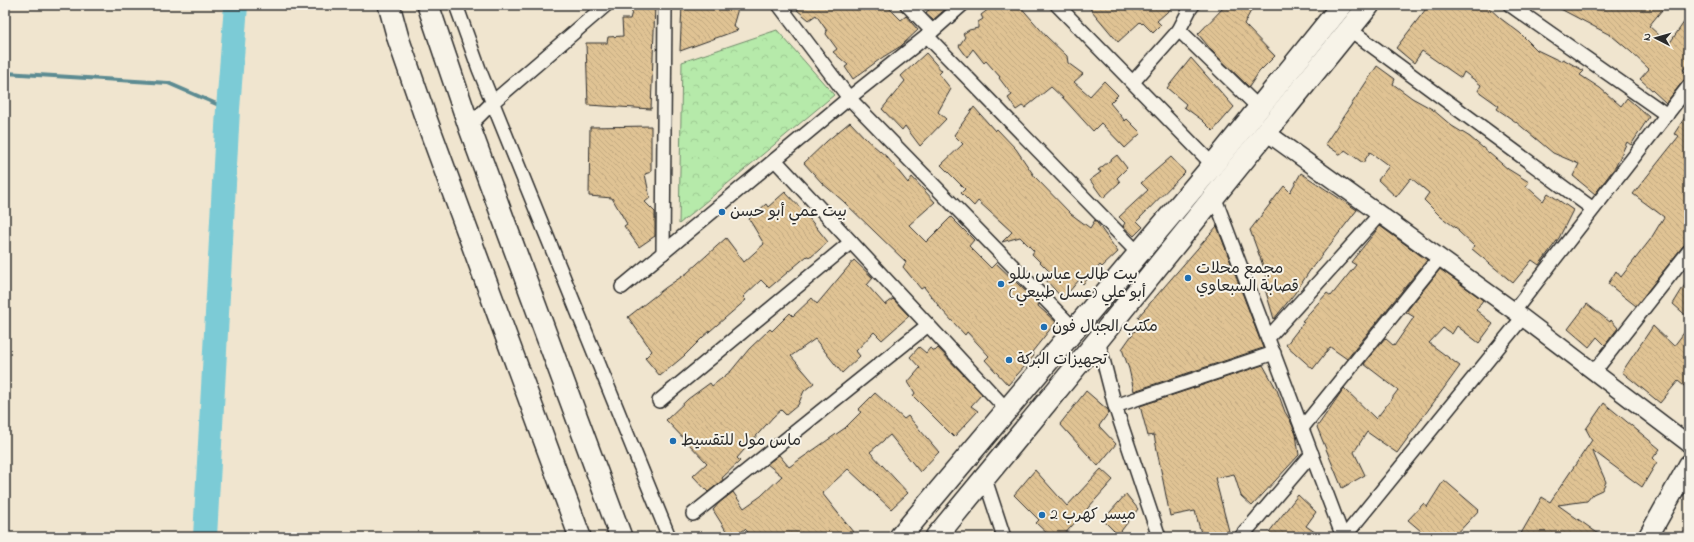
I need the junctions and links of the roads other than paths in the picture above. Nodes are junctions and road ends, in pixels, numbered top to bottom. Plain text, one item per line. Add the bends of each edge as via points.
1 (389, 5) edge
2 (428, 5) edge
3 (456, 5) edge
4 (606, 5) edge
5 (665, 5) edge
6 (778, 5) edge
7 (907, 5) edge
8 (962, 5) edge
9 (1057, 5) edge
10 (1342, 5) edge
11 (1369, 5) edge
12 (1510, 5) edge
13 (1189, 6) edge
14 (1349, 29) junction
15 (1179, 30) junction
16 (929, 33) junction
17 (1133, 82) junction
18 (1689, 86) edge
19 (849, 98) junction
20 (494, 102) junction
21 (1259, 108) junction
22 (1667, 115) junction
23 (469, 126) junction
24 (1266, 132) junction
25 (775, 160) junction
26 (1213, 164) junction
27 (1214, 196) junction
28 (1593, 209) junction
29 (1380, 214) junction
30 (851, 242) junction
31 (1689, 251) edge
32 (663, 253) junction
33 (1138, 253) junction
34 (1440, 257) junction
35 (622, 287) dead end
36 (1518, 314) junction
37 (928, 325) junction
38 (1075, 330) junction
39 (1268, 338) junction
40 (1098, 340) junction
41 (1274, 353) junction
42 (1594, 372) junction
43 (659, 401) dead end
44 (1115, 406) junction
45 (1007, 410) junction
46 (1302, 428) junction
47 (1689, 444) edge
48 (1312, 454) junction
49 (1689, 464) edge
50 (985, 479) junction
51 (693, 514) dead end
52 (1157, 536) edge
53 (580, 537) edge
54 (621, 537) edge
55 (669, 537) edge
56 (900, 537) edge
57 (936, 537) edge
58 (1004, 537) edge
59 (1240, 537) edge
60 (1343, 537) edge
61 (1648, 537) edge

1 - 53 main road via 425,116
2 - 23 main road
3 - 20 street
4 - 20 street
5 - 32 street
6 - 19 street
7 - 16 street
8 - 16 street
9 - 17 street
10 - 21 main road
11 - 14 main road
12 - 22 street
13 - 15 street
14 - 24 main road
14 - 28 street
15 - 17 street
15 - 21 street
16 - 19 street
16 - 33 street
17 - 26 street
18 - 22 street
19 - 25 street
19 - 38 street
20 - 23 street
20 - 55 street
21 - 26 main road
22 - 28 street
23 - 54 main road
24 - 27 main road
24 - 29 street
25 - 30 street
25 - 32 street
26 - 33 main road
27 - 39 street
27 - 40 main road
28 - 36 street
29 - 34 street
29 - 39 street
30 - 37 street
30 - 43 street
31 - 42 street
32 - 35 street
33 - 38 main road
34 - 36 street
34 - 46 street
36 - 42 street
36 - 60 street
37 - 45 street
37 - 51 street
38 - 45 main road
39 - 41 street
40 - 44 street
40 - 50 main road
41 - 44 street
41 - 46 street
42 - 47 street
44 - 52 street
45 - 56 main road
46 - 48 street
48 - 59 street
48 - 60 street
49 - 61 main road
50 - 57 main road
50 - 58 street

